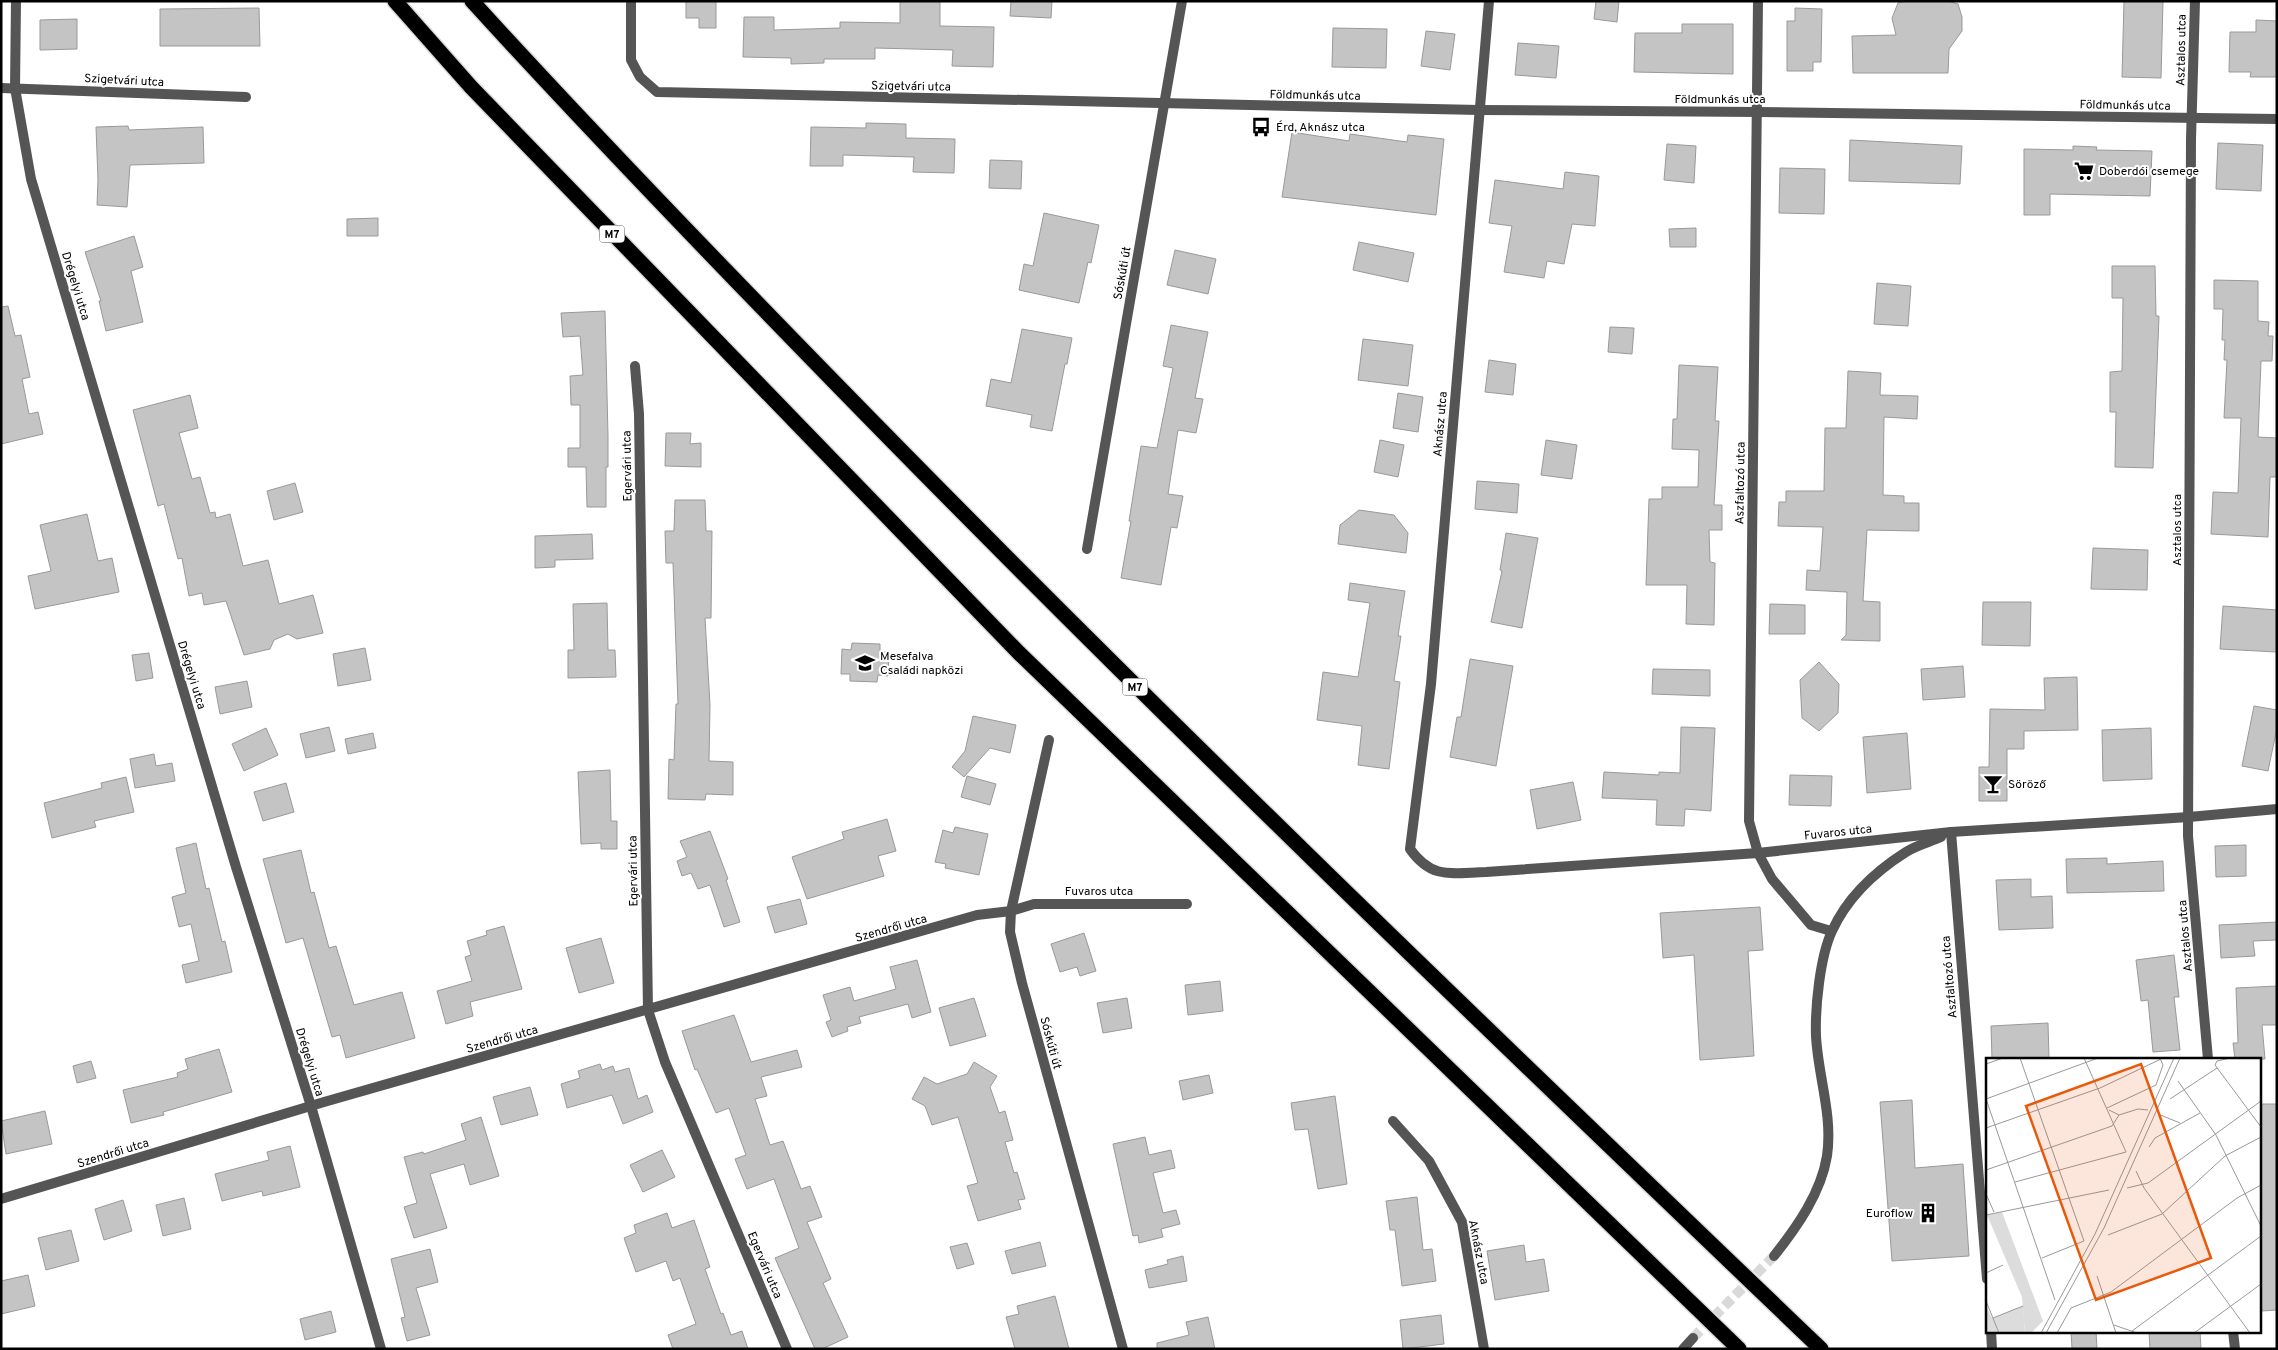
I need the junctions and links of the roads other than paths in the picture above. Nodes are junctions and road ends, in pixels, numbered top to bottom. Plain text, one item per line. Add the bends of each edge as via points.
1 (16, 1) edge
2 (395, 1) edge
3 (472, 1) edge
4 (631, 1) edge
5 (1182, 1) edge
6 (1489, 1) edge
7 (1758, 1) edge
8 (2195, 1) edge
9 (1, 88) edge
10 (15, 88) junction
11 (246, 97) dead end
12 (1164, 105) junction
13 (1479, 110) junction
14 (1757, 112) junction
15 (2192, 119) junction
16 (2277, 119) edge
17 (635, 366) dead end
18 (1086, 549) dead end
19 (1049, 740) dead end
20 (2277, 808) edge
21 (2189, 817) junction
22 (1951, 832) junction
23 (1410, 849) joint
24 (1758, 852) junction
25 (1187, 904) dead end
26 (1011, 911) junction
27 (1832, 931) junction
28 (648, 1010) junction
29 (2208, 1058) edge
30 (311, 1106) junction
31 (1393, 1121) dead end
32 (1, 1199) edge
33 (1774, 1256) tunnel mouth
34 (1986, 1267) edge
35 (1991, 1332) edge
36 (2233, 1332) edge
37 (1693, 1338) tunnel mouth
38 (381, 1349) edge
39 (787, 1349) edge
40 (1123, 1349) edge
41 (1484, 1349) edge
42 (1683, 1349) edge
43 (1739, 1349) edge
44 (1821, 1349) edge
45 (1992, 1349) edge
46 (2235, 1349) edge

1 - 10 street, Drégelyi utca
2 - 43 highway, M7 via 471,87 1019,653
3 - 44 highway, M7 via 693,237 1036,588 1349,896
4 - 12 street, Szigetvári utca via 631,60 640,77 657,92
5 - 12 street, Sóskúti út
6 - 13 street, Aknász utca
7 - 14 street, Aszfaltozó utca
8 - 15 street, Asztalos utca
9 - 10 street, Szigetvári utca
10 - 11 street, Szigetvári utca
10 - 30 street, Drégelyi utca via 30,179
12 - 13 street, Földmunkás utca
12 - 18 street, Sóskúti út
13 - 14 street, Földmunkás utca
13 - 23 street, Aknász utca via 1431,684
14 - 15 street, Földmunkás utca
14 - 24 street, Aszfaltozó utca via 1749,821
15 - 16 street, Földmunkás utca
15 - 21 street, Asztalos utca
17 - 28 street, Egervári utca via 639,414
19 - 26 street, Sóskúti út
20 - 21 street, Fuvaros utca
21 - 22 street, Fuvaros utca
21 - 29 street, Asztalos utca
22 - 24 street, Fuvaros utca
22 - 27 street via 1908,851 1877,873 1851,900
22 - 34 street, Aszfaltozó utca
23 - 24 street, Fuvaros utca via 1420,863 1441,873
24 - 27 street, Aszfaltozó utca via 1772,879 1811,925
25 - 26 street, Fuvaros utca via 1034,904
26 - 28 street, Szendrői utca via 977,915
26 - 40 street, Sóskúti út via 1010,932 1022,983
27 - 33 street via 1821,970 1816,1036 1826,1095 1826,1158 1804,1215
28 - 30 street, Szendrői utca
28 - 39 street, Egervári utca via 665,1062
30 - 32 street, Szendrői utca
30 - 38 street, Drégelyi utca
31 - 41 street, Aknász utca via 1429,1161 1462,1222
35 - 45 street
36 - 46 street
37 - 42 street

